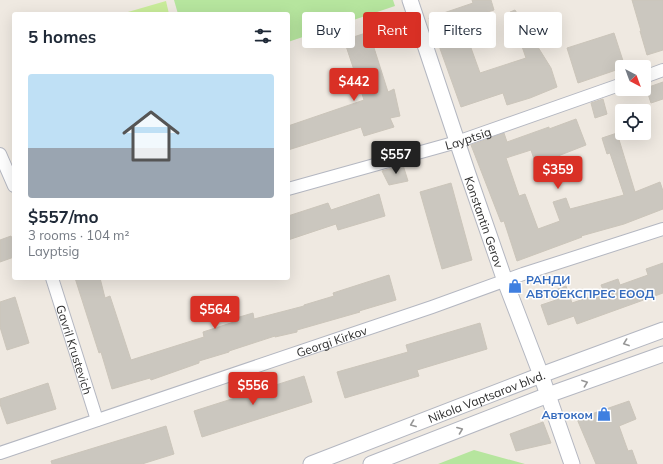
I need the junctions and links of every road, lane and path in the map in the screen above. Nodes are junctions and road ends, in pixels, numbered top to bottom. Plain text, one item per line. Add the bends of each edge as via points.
1 (410, 0) edge
2 (663, 70) edge
3 (651, 74) edge
4 (615, 86) edge
5 (457, 142) junction
6 (0, 154) edge
7 (12, 181) edge
8 (290, 188) edge
9 (663, 229) edge
10 (53, 280) edge
11 (505, 281) junction
12 (663, 330) edge
13 (663, 354) edge
14 (541, 375) junction
15 (548, 396) junction
16 (97, 420) junction
17 (0, 453) edge
18 (311, 464) edge
19 (371, 464) edge
20 (572, 464) edge

1 - 5 street, Konstantin Gerov
2 - 3 street
4 - 5 street, Layptsig
5 - 8 street, Layptsig
5 - 11 street, Konstantin Gerov
6 - 7 street
9 - 11 street, Georgi Kirkov
10 - 16 street, Gavril Krustevich
11 - 14 street, Konstantin Gerov
11 - 16 street, Georgi Kirkov
12 -> 14 street, Nikola Vaptsarov blvd.
15 -> 13 street, Nikola Vaptsarov blvd.
14 - 15 street, Konstantin Gerov
14 -> 18 street, Nikola Vaptsarov blvd.
19 -> 15 street, Nikola Vaptsarov blvd.
15 - 20 street, Konstantin Gerov
16 - 17 street, Georgi Kirkov

